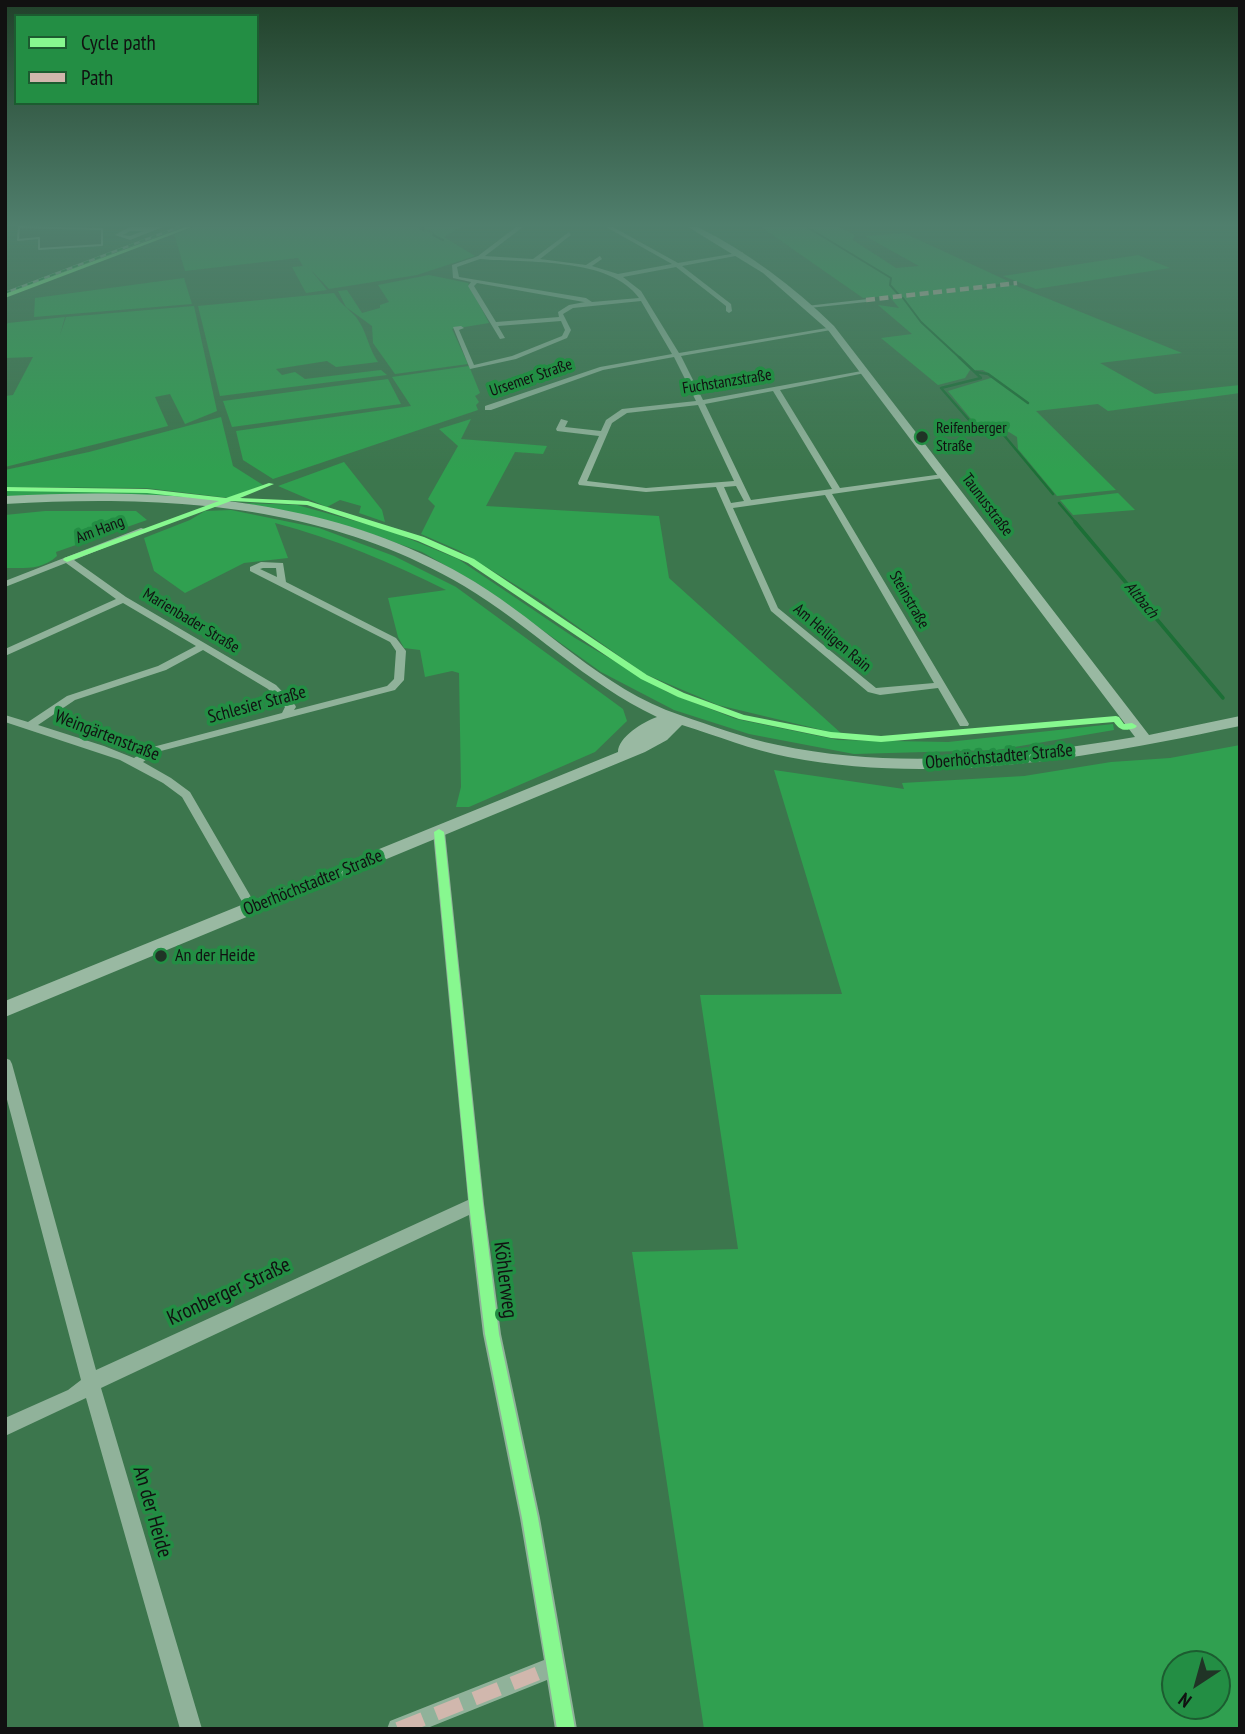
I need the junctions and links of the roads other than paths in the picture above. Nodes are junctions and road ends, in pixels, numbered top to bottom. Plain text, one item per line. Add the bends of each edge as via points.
1 (485, 308) edge
2 (566, 308) edge
3 (649, 308) edge
4 (729, 308) edge
5 (810, 308) edge
6 (729, 311) dead end
7 (561, 318) junction
8 (495, 324) junction
9 (461, 328) dead end
10 (831, 328) junction
11 (502, 338) dead end
12 (676, 355) junction
13 (865, 371) junction
14 (775, 388) junction
15 (700, 402) junction
16 (488, 408) dead end
17 (564, 421) dead end
18 (604, 433) junction
19 (943, 475) junction
20 (739, 483) junction
21 (719, 485) junction
22 (832, 491) junction
23 (5, 500) edge
24 (748, 502) junction
25 (728, 506) junction
26 (144, 530) dead end
27 (66, 560) junction
28 (282, 583) dead end
29 (5, 584) edge
30 (123, 599) junction
31 (203, 646) junction
32 (5, 653) edge
33 (940, 685) junction
34 (622, 693) junction
35 (287, 713) junction
36 (5, 718) edge
37 (678, 720) junction
38 (1240, 721) edge
39 (964, 724) dead end
40 (29, 726) junction
41 (642, 731) junction
42 (1144, 739) junction
43 (619, 754) junction
44 (135, 763) junction
45 (439, 832) junction
46 (252, 909) junction
47 (5, 1009) edge
48 (5, 1064) edge
49 (476, 1204) junction
50 (90, 1384) junction
51 (5, 1427) edge
52 (556, 1666) junction
53 (191, 1729) edge
54 (398, 1729) edge
55 (566, 1729) edge

1 - 8 street
2 - 7 street
3 - 12 street
4 - 6 street
5 - 10 street, Taunusstraße
7 - 8 street
7 - 9 street via 568,330 565,337 472,368 455,328
8 - 11 street
10 - 12 street, Ursemer Straße
10 - 13 street, Taunusstraße
12 - 15 street
12 - 16 street, Ursemer Straße via 596,370
13 - 14 street, Fuchstanzstraße
13 - 19 street, Taunusstraße
14 - 15 street, Fuchstanzstraße
14 - 22 street, Steinstraße
15 - 18 street, Fuchstanzstraße via 625,411 612,418
15 - 20 street
17 - 18 street via 560,429
18 - 21 street, Fuchstanzstraße via 582,484 646,490
19 - 22 street
19 - 42 street, Taunusstraße
20 - 21 street, Fuchstanzstraße
20 - 24 street
21 - 25 street, Am Heiligen Rain
22 - 24 street
22 - 33 street, Steinstraße
23 - 34 street via 110,496 218,503 332,526 431,563 484,593
24 - 25 street
25 - 33 street, Am Heiligen Rain via 776,612 872,690
26 - 27 street, Am Hang
27 - 29 street, Am Hang
27 - 30 street, Marienbader Straße
28 - 35 street, Schlesier Straße via 393,640 401,652 399,680 391,688
30 - 31 street, Marienbader Straße
30 - 32 street
31 - 35 street, Marienbader Straße via 272,687 291,707
31 - 40 street via 162,668 71,698
33 - 39 street, Steinstraße
34 - 37 street
34 - 41 street
35 - 44 street, Schlesier Straße via 153,750
36 - 40 street, Weingärtenstraße
37 - 41 street, Oberhöchstadter Straße via 662,720
37 - 42 street, Oberhöchstadter Straße via 790,752 894,765 997,762
37 - 43 street, Oberhöchstadter Straße via 664,734
38 - 42 street, Oberhöchstadter Straße
40 - 44 street, Weingärtenstraße
41 - 43 street, Oberhöchstadter Straße
43 - 45 street, Oberhöchstadter Straße
44 - 46 street, Weingärtenstraße via 186,795
45 - 46 street, Oberhöchstadter Straße
45 - 49 street, Köhlerweg
46 - 47 street, Oberhöchstadter Straße
48 - 50 street, An der Heide
49 - 50 street, Kronberger Straße
49 - 52 street, Köhlerweg via 492,1334
50 - 51 street, Kronberger Straße
50 - 53 street, An der Heide
52 - 54 street
52 - 55 street, Köhlerweg

